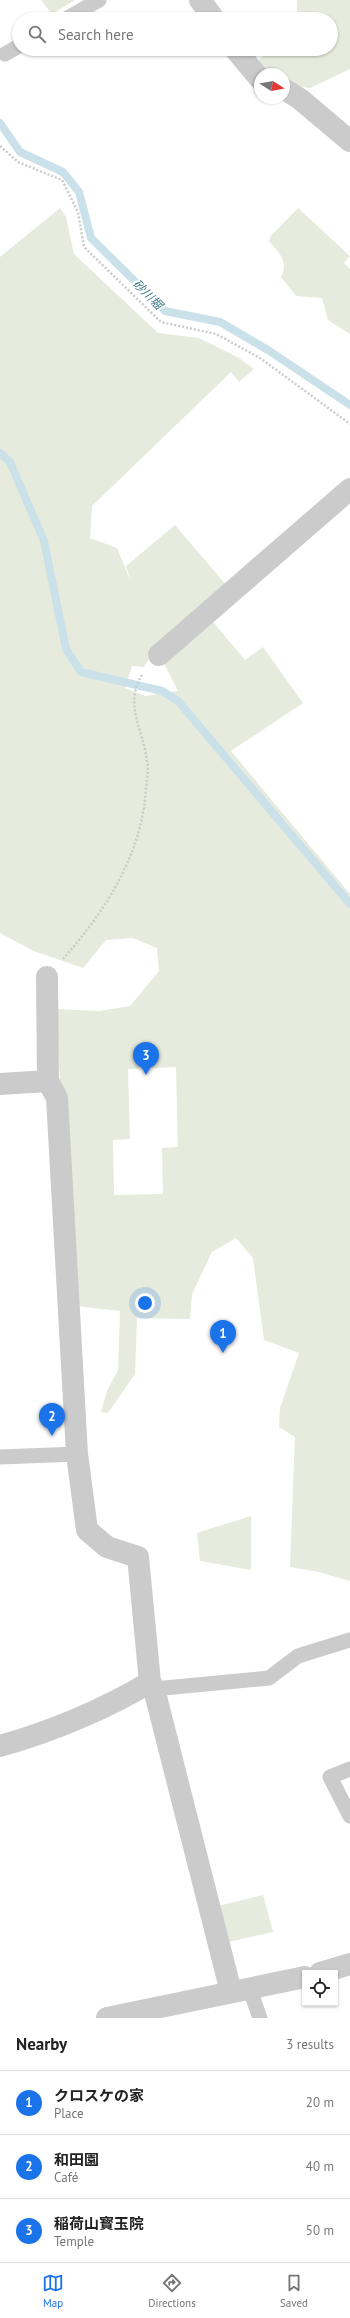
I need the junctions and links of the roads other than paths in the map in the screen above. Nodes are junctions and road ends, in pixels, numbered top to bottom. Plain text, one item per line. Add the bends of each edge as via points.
1 (99, 0) edge
2 (200, 0) edge
3 (78, 12) edge
4 (209, 12) edge
5 (12, 50) edge
6 (6, 54) dead end
7 (241, 56) edge
8 (254, 72) edge
9 (290, 93) edge
10 (350, 141) edge
11 (350, 489) edge
12 (159, 656) dead end
13 (47, 977) road end
14 (48, 1081) junction
15 (0, 1084) edge
16 (77, 1454) junction
17 (0, 1458) edge
18 (350, 1640) edge
19 (152, 1685) junction
20 (0, 1746) edge
21 (350, 1769) edge
22 (350, 1816) edge
23 (350, 1964) edge
24 (330, 1970) edge
25 (302, 1978) edge
26 (240, 1990) junction
27 (107, 2018) edge
28 (260, 2018) edge

1 - 3 lane
2 - 4 street
5 - 6 lane
7 - 8 street
9 - 10 street
11 - 12 street
13 - 14 street
14 - 15 street
14 - 16 street via 57,1098
16 - 17 lane
16 - 19 street via 87,1530 107,1547 138,1558
18 - 19 lane via 298,1656 270,1678
19 - 20 street via 26,1739
19 - 26 street
21 - 22 lane via 330,1777
23 - 24 street
25 - 26 street
26 - 27 street
26 - 28 lane

